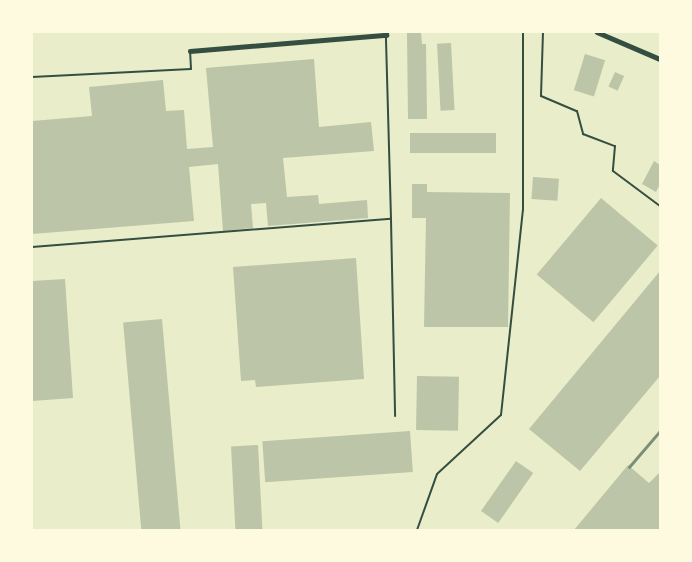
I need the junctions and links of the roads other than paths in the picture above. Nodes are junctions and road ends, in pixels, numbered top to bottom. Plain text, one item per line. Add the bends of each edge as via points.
1 (523, 32) edge
2 (543, 32) edge
3 (597, 32) edge
4 (386, 33) edge
5 (190, 51) joint
6 (660, 59) edge
7 (32, 77) edge
8 (660, 206) edge
9 (391, 219) junction
10 (32, 247) edge
11 (396, 416) dead end
12 (417, 530) edge

1 - 12 lane via 523,210 501,415 437,474
2 - 8 lane via 541,96 577,111 583,134 615,146 613,171
3 - 6 street
4 - 5 street
4 - 9 lane
5 - 7 lane via 191,69
9 - 10 lane
9 - 11 lane

